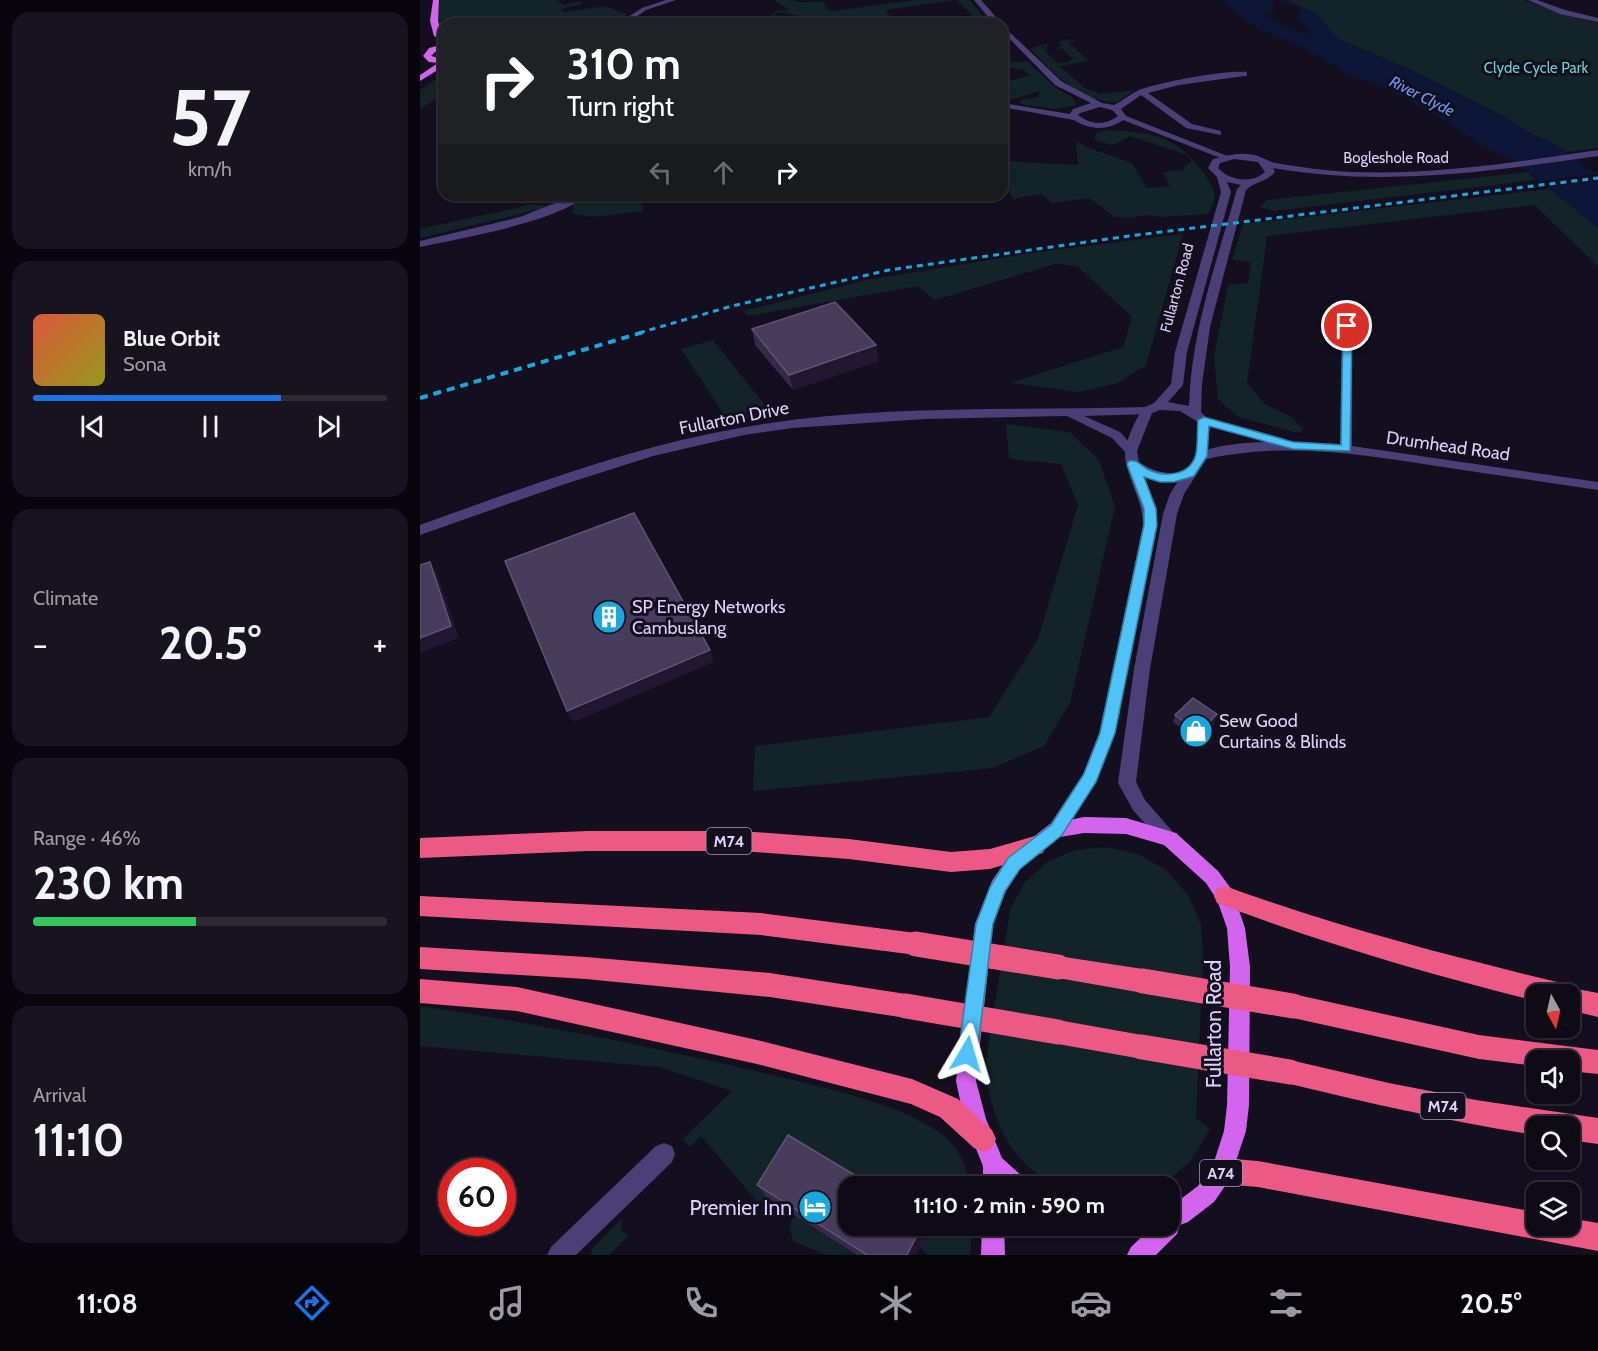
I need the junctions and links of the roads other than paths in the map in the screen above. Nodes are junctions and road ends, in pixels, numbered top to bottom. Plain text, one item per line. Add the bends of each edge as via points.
1 (436, 0) edge
2 (673, 0) edge
3 (977, 0) edge
4 (1531, 0) edge
5 (630, 18) edge
6 (993, 18) edge
7 (1598, 20) edge
8 (1008, 33) edge
9 (438, 36) edge
10 (438, 48) edge
11 (438, 61) edge
12 (438, 66) edge
13 (1244, 75) dead end
14 (420, 79) edge
15 (1142, 92) junction
16 (1080, 95) junction
17 (1100, 105) junction
18 (1008, 106) edge
19 (1115, 108) junction
20 (1078, 112) junction
21 (1122, 117) junction
22 (1111, 124) junction
23 (1156, 129) junction
24 (1218, 133) dead end
25 (1187, 142) junction
26 (1598, 153) edge
27 (1226, 157) junction
28 (1214, 164) junction
29 (1267, 164) junction
30 (1316, 172) junction
31 (1221, 176) junction
32 (1268, 176) junction
33 (1250, 181) junction
34 (571, 201) edge
35 (420, 244) edge
36 (1347, 309) dead end
37 (1152, 409) junction
38 (1067, 414) junction
39 (1199, 416) junction
40 (1293, 446) junction
41 (1346, 449) junction
42 (1202, 456) junction
43 (1132, 457) junction
44 (1190, 473) junction
45 (1598, 486) edge
46 (420, 530) edge
47 (1056, 830) junction
48 (1170, 839) junction
49 (1035, 846) junction
50 (420, 848) edge
51 (1225, 896) junction
52 (420, 906) edge
53 (420, 958) edge
54 (1526, 986) edge
55 (420, 991) edge
56 (1580, 1001) edge
57 (1598, 1005) edge
58 (1598, 1062) edge
59 (1598, 1131) edge
60 (983, 1139) junction
61 (664, 1154) dead end
62 (1222, 1171) junction
63 (994, 1176) edge
64 (1180, 1215) edge
65 (993, 1236) edge
66 (1157, 1236) edge
67 (1598, 1237) edge
68 (559, 1255) edge
69 (993, 1255) edge
70 (1139, 1255) edge

1 - 9 main road via 434,21
2 - 5 street
3 - 6 street
4 - 7 street
8 - 16 street via 1058,83
10 - 11 main road via 427,56
12 - 14 main road
13 - 15 street
15 - 19 street
15 - 24 street via 1189,126
16 - 17 street
16 - 20 street
17 - 19 street
17 - 20 street
18 - 20 street
19 - 21 street
20 - 22 street via 1090,124
21 - 22 street
21 - 23 street
22 - 23 street
23 - 25 street
25 - 27 street, Bogleshole Road
25 - 28 street
26 - 30 street, Bogleshole Road via 1414,176
27 - 28 street
27 - 29 street, Bogleshole Road via 1251,157
28 - 31 street
29 - 30 street, Bogleshole Road
29 - 32 street
30 - 32 street, Bogleshole Road
31 - 33 street
31 - 37 street, Fullarton Road via 1226,192 1181,352 1177,385
32 - 33 street, Bogleshole Road
33 - 39 street via 1242,189 1198,350 1194,388
34 - 35 street via 502,225
36 - 41 street
37 - 38 street, Fullarton Drive
37 - 39 street via 1178,406
37 - 43 street
38 - 43 street via 1116,435
38 - 46 street, Fullarton Drive via 907,415 790,424 631,458
39 - 40 street
39 - 42 street
40 - 41 street, Drumhead Road
40 - 42 street via 1229,448
41 - 45 street, Drumhead Road
42 - 44 street
43 - 44 street via 1143,473 1160,478
43 - 47 street, Fullarton Road via 1150,509 1150,525 1107,733 1090,777
44 - 48 street, Fullarton Road via 1170,514 1142,669 1127,783 1139,805
47 - 48 main road, Fullarton Road / A74 via 1084,825 1126,826
47 - 49 main road, Fullarton Road / A74
48 - 51 main road, Fullarton Road / A74 via 1212,877
49 - 50 highway, M74 via 990,859 951,862 741,840
49 - 60 main road, Fullarton Road / A74 via 1014,863 998,887 984,924 966,1081
51 - 54 highway via 1403,955
51 - 62 main road, Fullarton Road / A74 via 1236,928 1240,968 1239,1106
52 - 58 highway, bridge via 761,924 916,944 1293,1006 1479,1047
53 - 59 highway, M74, bridge via 747,983 906,1006 1290,1072 1476,1113
55 - 60 highway via 517,999 757,1052 912,1092 949,1108
56 - 57 highway
60 - 63 main road, Fullarton Road / A74
61 - 68 street
62 - 64 main road, Fullarton Road / A74 via 1206,1194
62 - 67 highway via 1258,1174
65 - 69 main road
66 - 70 main road, Fullarton Road / A74

